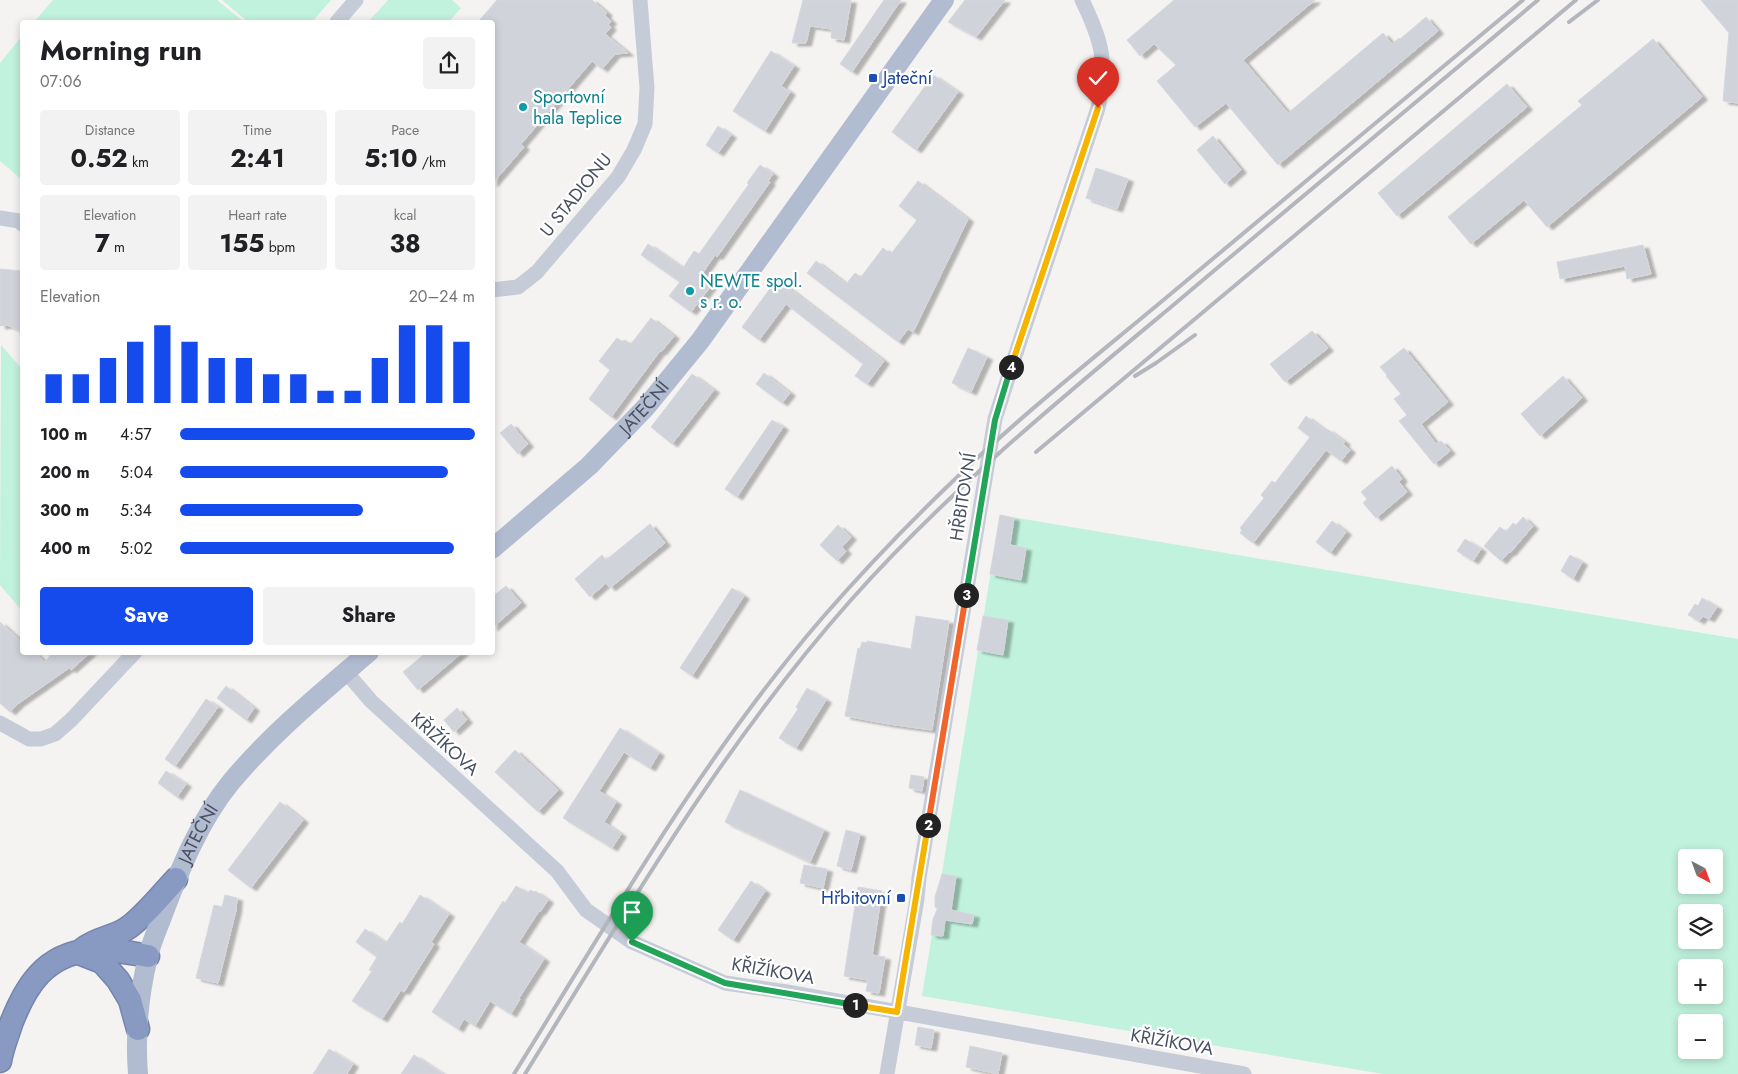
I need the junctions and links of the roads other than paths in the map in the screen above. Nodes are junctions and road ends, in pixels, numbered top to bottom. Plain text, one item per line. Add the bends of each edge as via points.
1 (356, 0) edge
2 (640, 0) edge
3 (944, 0) edge
4 (1082, 0) edge
5 (340, 20) edge
6 (0, 218) edge
7 (20, 223) edge
8 (495, 290) edge
9 (495, 546) edge
10 (132, 655) edge
11 (366, 655) edge
12 (346, 672) junction
13 (0, 723) edge
14 (176, 879) junction
15 (78, 952) junction
16 (148, 956) junction
17 (897, 1012) junction
18 (138, 1029) junction
19 (1, 1055) edge
20 (138, 1074) edge
21 (887, 1074) edge
22 (1244, 1074) edge

1 - 5 street
2 - 8 street, U STADIONU via 647,88 645,124 634,150 618,178 537,272 518,286
3 - 9 main road, JATEČNÍ via 700,341 646,406 589,466
4 - 17 street, HŘBITOVNÍ via 1102,52 1102,89 995,420
6 - 7 street
10 - 13 street via 55,734 29,739
11 - 12 main road, JATEČNÍ
12 - 14 main road, JATEČNÍ via 283,725 229,784 206,819
12 - 17 street, KŘIŽÍKOVA via 371,701 556,871 586,910 632,942 725,983
14 - 15 highway via 126,930 92,942
14 - 16 main road, JATEČNÍ
15 - 16 highway via 92,950
15 - 18 highway via 102,962 118,980 130,1000
15 - 19 highway via 55,960 28,988 18,1006
16 - 18 main road, JATEČNÍ
17 - 21 street, HŘBITOVNÍ
17 - 22 street, KŘIŽÍKOVA
18 - 20 main road, JATEČNÍ

